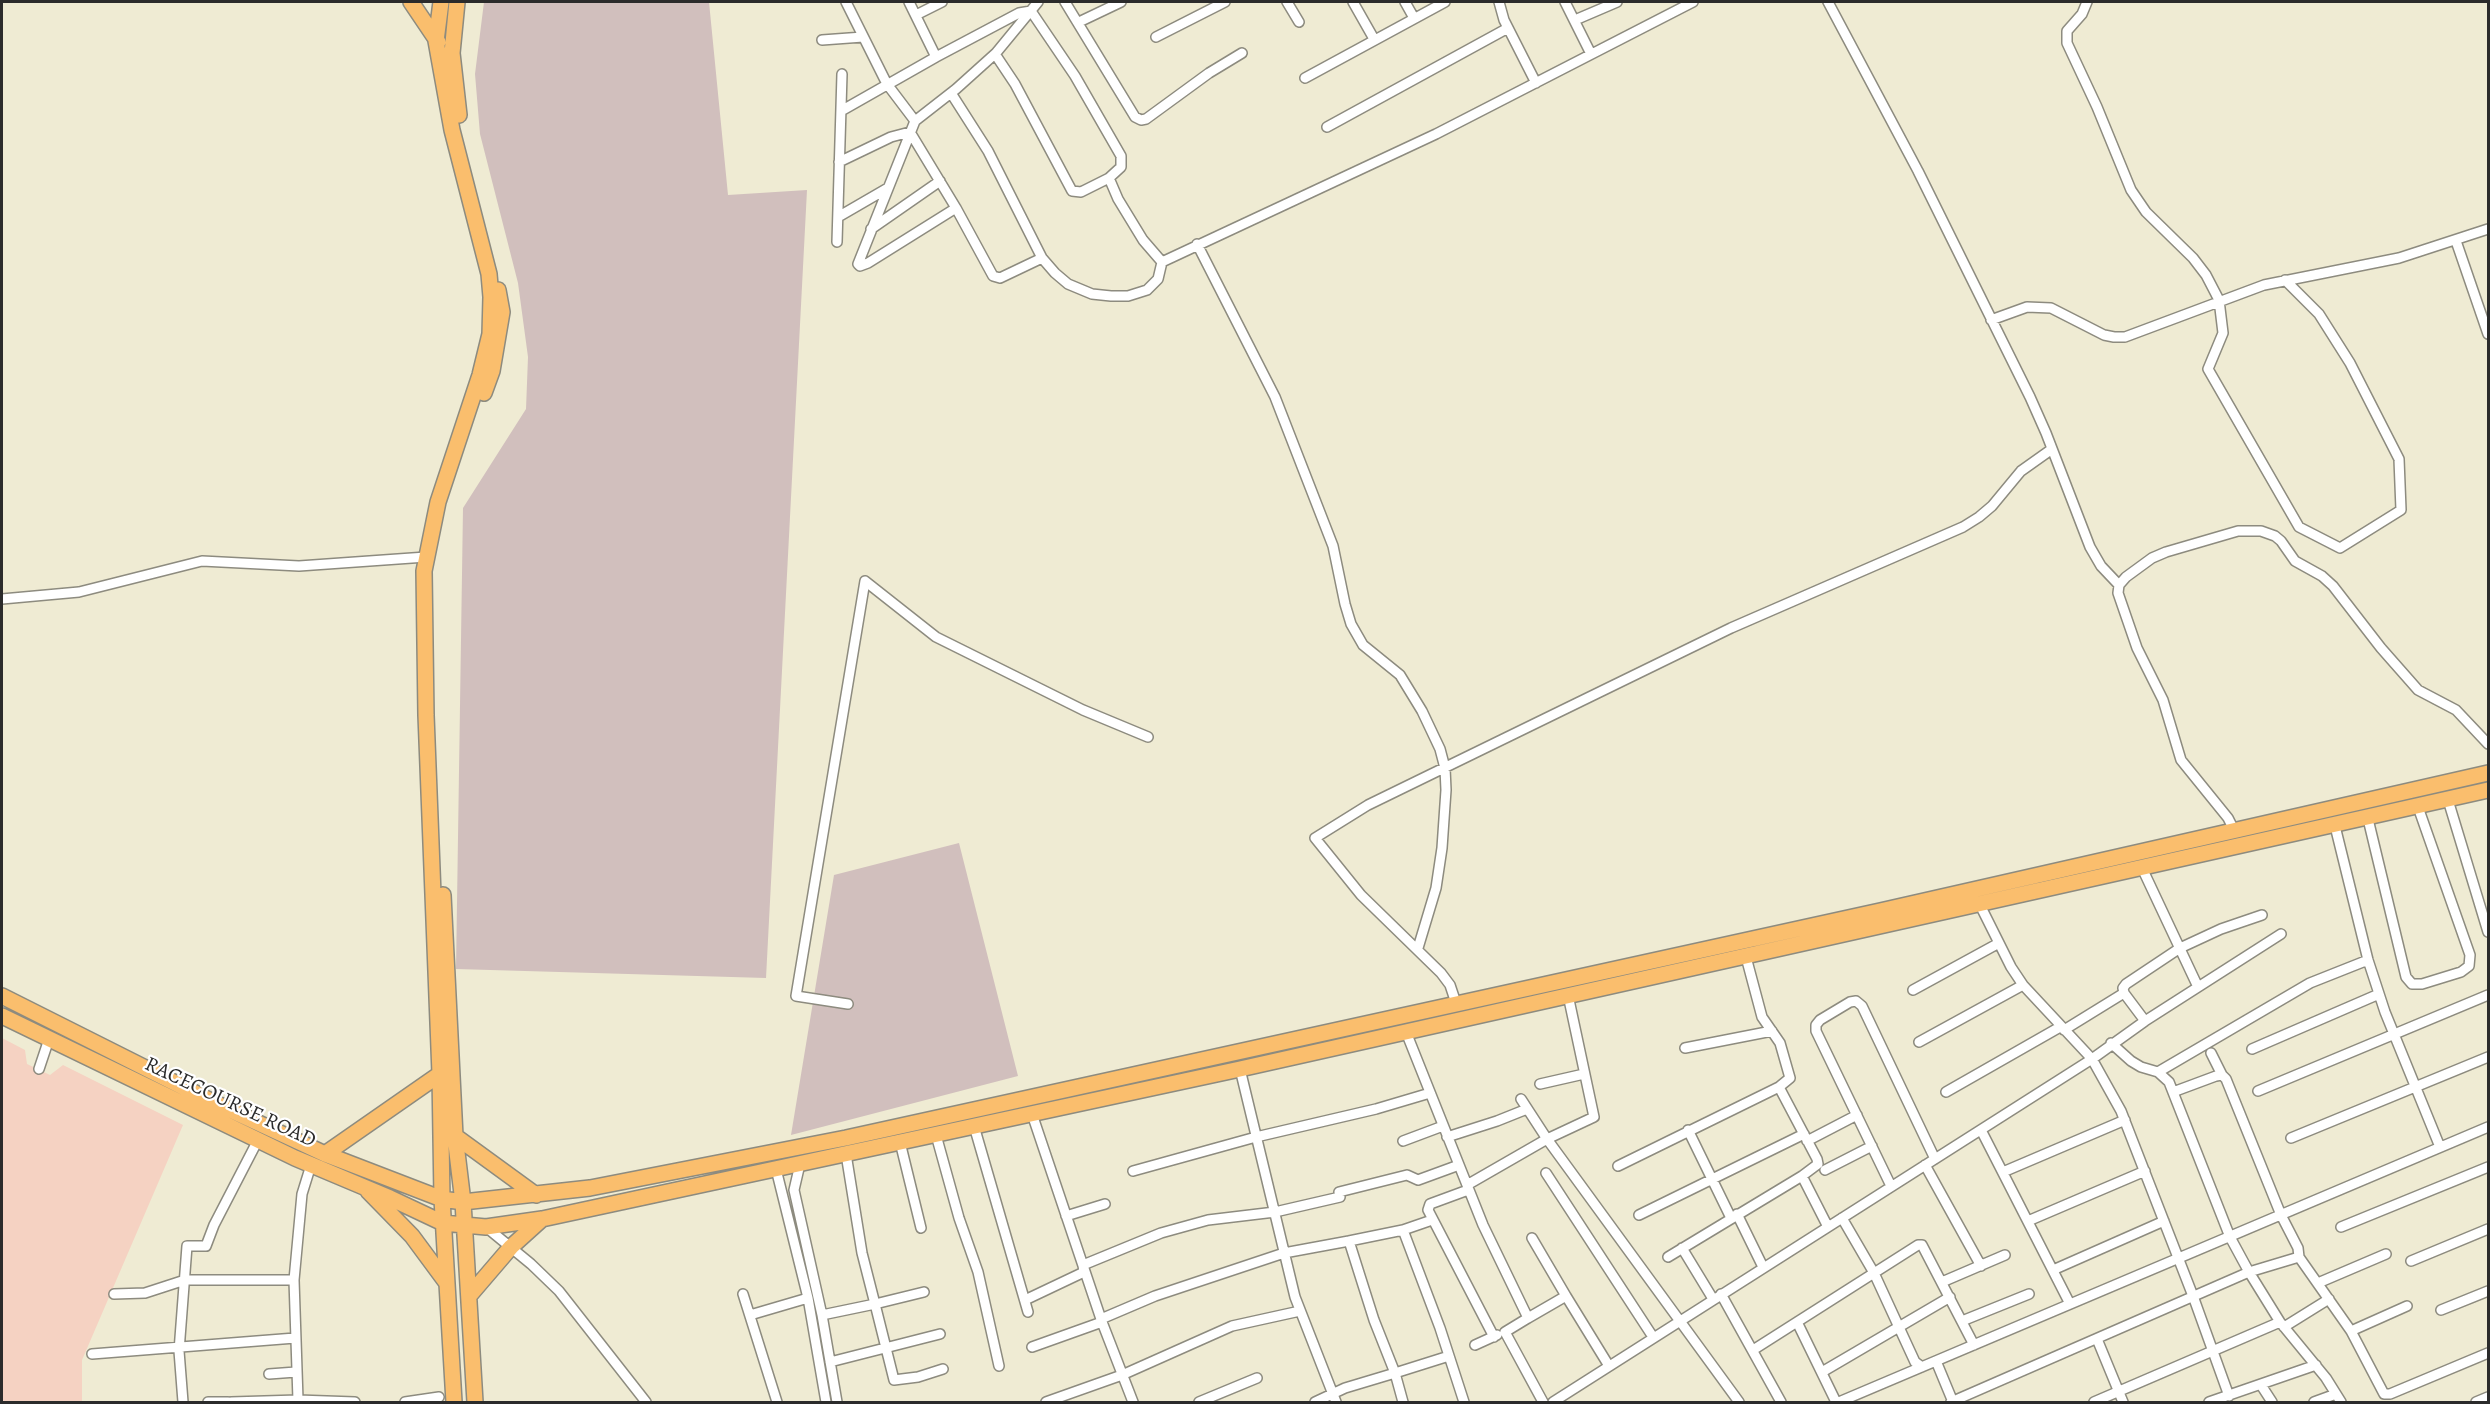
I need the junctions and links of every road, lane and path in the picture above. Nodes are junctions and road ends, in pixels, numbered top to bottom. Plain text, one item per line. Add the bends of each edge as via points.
1 (411, 2) edge
2 (441, 2) edge
3 (457, 2) edge
4 (846, 2) edge
5 (909, 2) edge
6 (942, 2) edge
7 (1038, 2) edge
8 (1065, 2) edge
9 (1121, 2) edge
10 (1225, 2) edge
11 (1288, 2) edge
12 (1353, 2) edge
13 (1405, 2) edge
14 (1444, 2) edge
15 (1498, 2) edge
16 (1566, 2) edge
17 (1617, 2) edge
18 (1693, 2) edge
19 (1828, 2) edge
20 (2087, 2) edge
21 (1032, 11) junction
22 (916, 15) junction
23 (1414, 18) junction
24 (1575, 20) junction
25 (1078, 22) junction
26 (1299, 22) dead end
27 (1508, 28) junction
28 (863, 37) junction
29 (1156, 37) dead end
30 (1374, 39) junction
31 (822, 40) dead end
32 (436, 41) junction
33 (452, 53) junction
34 (1242, 53) dead end
35 (994, 54) junction
36 (1592, 54) junction
37 (936, 57) junction
38 (842, 74) dead end
39 (1305, 78) dead end
40 (1536, 83) junction
41 (887, 84) junction
42 (951, 93) junction
43 (841, 111) junction
44 (915, 121) junction
45 (1327, 127) dead end
46 (910, 132) junction
47 (839, 162) junction
48 (1109, 178) junction
49 (940, 181) junction
50 (888, 188) junction
51 (956, 207) junction
52 (838, 217) junction
53 (871, 229) junction
54 (2488, 229) edge
55 (2456, 241) junction
56 (837, 242) dead end
57 (1197, 244) junction
58 (1042, 258) junction
59 (1162, 262) junction
60 (2285, 280) junction
61 (2219, 300) junction
62 (1991, 320) junction
63 (2488, 334) edge
64 (2052, 449) junction
65 (426, 557) junction
66 (2119, 585) junction
67 (2, 599) edge
68 (1148, 737) dead end
69 (2488, 744) edge
70 (1445, 768) junction
71 (2488, 773) edge
72 (2488, 790) edge
73 (2448, 800) junction
74 (2418, 807) junction
75 (2368, 819) junction
76 (2335, 826) junction
77 (2235, 831) junction
78 (2142, 868) junction
79 (1980, 904) junction
80 (2262, 915) dead end
81 (2488, 932) edge
82 (2282, 934) dead end
83 (1999, 944) junction
84 (1418, 948) junction
85 (2180, 948) junction
86 (1746, 957) junction
87 (2368, 960) junction
88 (2023, 985) junction
89 (2198, 987) junction
90 (1913, 990) dead end
91 (2124, 993) junction
92 (2379, 994) junction
93 (1568, 995) junction
94 (2488, 995) edge
95 (2, 996) edge
96 (1456, 1003) junction
97 (848, 1004) dead end
98 (2, 1016) edge
99 (2145, 1021) junction
100 (2062, 1028) junction
101 (1772, 1031) junction
102 (1406, 1032) junction
103 (2393, 1034) junction
104 (49, 1039) junction
105 (1919, 1042) dead end
106 (2112, 1043) junction
107 (1685, 1048) dead end
108 (2252, 1049) dead end
109 (2211, 1053) dead end
110 (2488, 1057) edge
111 (2092, 1059) junction
112 (1239, 1068) junction
113 (39, 1069) dead end
114 (2158, 1072) junction
115 (440, 1074) junction
116 (1584, 1074) junction
117 (2222, 1076) junction
118 (1540, 1084) dead end
119 (1779, 1087) junction
120 (2415, 1087) junction
121 (2258, 1091) dead end
122 (1946, 1092) dead end
123 (2173, 1092) junction
124 (1430, 1093) junction
125 (1521, 1099) dead end
126 (1527, 1109) junction
127 (1032, 1114) junction
128 (1857, 1115) junction
129 (2125, 1120) junction
130 (974, 1126) junction
131 (1443, 1126) junction
132 (2488, 1127) edge
133 (1688, 1130) junction
134 (1981, 1130) junction
135 (936, 1135) junction
136 (455, 1136) junction
137 (1256, 1137) junction
138 (1447, 1137) junction
139 (1805, 1137) junction
140 (2291, 1138) dead end
141 (1547, 1139) junction
142 (258, 1140) junction
143 (900, 1142) junction
144 (1403, 1142) dead end
145 (1872, 1146) junction
146 (2440, 1147) junction
147 (325, 1154) junction
148 (846, 1154) junction
149 (1935, 1159) junction
150 (800, 1164) junction
151 (311, 1165) junction
152 (1458, 1165) junction
153 (1925, 1165) junction
154 (1618, 1166) dead end
155 (2488, 1167) edge
156 (776, 1169) junction
157 (1825, 1170) dead end
158 (1133, 1171) dead end
159 (2003, 1172) junction
160 (2145, 1172) junction
161 (1546, 1173) dead end
162 (1802, 1176) junction
163 (1712, 1178) junction
164 (1891, 1186) junction
165 (363, 1187) junction
166 (1467, 1187) junction
167 (536, 1195) junction
168 (442, 1199) junction
169 (463, 1202) junction
170 (1105, 1204) dead end
171 (1275, 1212) junction
172 (1639, 1215) dead end
173 (2281, 1215) junction
174 (1066, 1216) junction
175 (1734, 1216) junction
176 (1842, 1218) junction
177 (542, 1219) junction
178 (1432, 1221) junction
179 (2028, 1221) junction
180 (2164, 1221) junction
181 (443, 1223) junction
182 (464, 1227) junction
183 (486, 1227) junction
184 (1828, 1227) junction
185 (2341, 1227) dead end
186 (921, 1228) dead end
187 (2488, 1229) edge
188 (1403, 1230) junction
189 (2230, 1237) junction
190 (1532, 1238) dead end
191 (1349, 1241) junction
192 (511, 1247) junction
193 (1682, 1248) junction
194 (1284, 1254) junction
195 (2386, 1254) dead end
196 (2005, 1255) dead end
197 (1668, 1257) dead end
198 (2299, 1257) junction
199 (2178, 1258) junction
200 (2411, 1261) dead end
201 (1083, 1265) junction
202 (1981, 1266) junction
203 (1764, 1267) junction
204 (2053, 1270) junction
205 (2249, 1272) junction
206 (1874, 1273) junction
207 (185, 1280) junction
208 (294, 1280) junction
209 (446, 1282) junction
210 (1942, 1282) junction
211 (2318, 1283) junction
212 (2488, 1291) edge
213 (924, 1292) dead end
214 (114, 1294) dead end
215 (743, 1294) dead end
216 (2029, 1294) dead end
217 (469, 1296) junction
218 (1566, 1296) junction
219 (2193, 1296) junction
220 (1717, 1297) junction
221 (1950, 1297) junction
222 (808, 1298) junction
223 (2329, 1299) junction
224 (1025, 1300) junction
225 (875, 1304) junction
226 (2070, 1304) junction
227 (2407, 1306) dead end
228 (2441, 1310) dead end
229 (1300, 1311) junction
230 (1028, 1312) dead end
231 (750, 1315) junction
232 (822, 1316) junction
233 (1528, 1318) junction
234 (1101, 1320) junction
235 (1678, 1321) junction
236 (1962, 1321) junction
237 (1797, 1322) junction
238 (2282, 1325) junction
239 (1898, 1326) junction
240 (2351, 1331) junction
241 (1505, 1332) junction
242 (940, 1334) dead end
243 (1494, 1337) junction
244 (1653, 1337) junction
245 (295, 1338) junction
246 (2097, 1339) junction
247 (1475, 1345) dead end
248 (1974, 1345) junction
249 (1032, 1347) dead end
250 (180, 1348) junction
251 (887, 1348) junction
252 (1753, 1350) junction
253 (2214, 1352) junction
254 (2488, 1353) edge
255 (92, 1354) dead end
256 (1449, 1356) junction
257 (830, 1362) junction
258 (1936, 1362) junction
259 (2316, 1365) junction
260 (999, 1366) dead end
261 (1609, 1366) junction
262 (1922, 1367) junction
263 (943, 1369) dead end
264 (296, 1372) junction
265 (1822, 1372) junction
266 (1395, 1373) junction
267 (269, 1374) dead end
268 (1122, 1375) junction
269 (1257, 1378) dead end
270 (2261, 1385) junction
271 (2118, 1392) junction
272 (2229, 1396) junction
273 (439, 1397) dead end
274 (2488, 1397) edge
275 (1334, 1398) edge
276 (2338, 1398) edge
277 (298, 1400) junction
278 (183, 1402) edge
279 (208, 1402) edge
280 (229, 1402) edge
281 (355, 1402) edge
282 (405, 1402) edge
283 (454, 1402) edge
284 (475, 1402) edge
285 (646, 1402) edge
286 (777, 1402) edge
287 (826, 1402) edge
288 (837, 1402) edge
289 (1046, 1402) edge
290 (1133, 1402) edge
291 (1199, 1402) edge
292 (1315, 1402) edge
293 (1403, 1402) edge
294 (1464, 1402) edge
295 (1543, 1402) edge
296 (1553, 1402) edge
297 (1739, 1402) edge
298 (1781, 1402) edge
299 (1838, 1402) edge
300 (1952, 1402) edge
301 (2094, 1402) edge
302 (2123, 1402) edge
303 (2208, 1402) edge
304 (2272, 1402) edge
305 (2314, 1402) edge
306 (2476, 1402) edge

1 - 32 main road
2 - 32 main road
3 - 33 main road
4 - 28 street
5 - 22 street
6 - 22 street
7 - 21 street
8 - 25 street
9 - 25 street
10 - 29 street
11 - 26 street
12 - 30 street
13 - 23 street
14 - 23 street
15 - 27 street
16 - 24 street
17 - 24 street
18 - 36 street
19 - 62 street via 1918,171
20 - 61 street via 2065,37 2118,162 2146,212 2193,258
21 - 35 street
21 - 37 street via 1019,13
21 - 48 street via 1075,76 1120,156 1121,167
22 - 37 street
23 - 30 street
24 - 36 street
25 - 34 street via 1135,117 1141,120
27 - 40 street
27 - 45 street
28 - 31 street
28 - 41 street
30 - 39 street
32 - 33 main road
32 - 65 main road via 452,130 489,274 491,297 490,334 480,375 438,502
33 - 136 main road via 459,123 490,240 501,312 492,371 439,534 430,599
35 - 42 street
35 - 48 street via 1015,84 1072,191 1081,192
36 - 40 street
37 - 41 street
38 - 43 street
40 - 57 street via 1436,134
41 - 43 street
41 - 44 street
42 - 44 street
42 - 58 street via 988,151
43 - 47 street
44 - 46 street
46 - 47 street
46 - 49 street
46 - 50 street
47 - 52 street
48 - 59 street via 1143,240
49 - 51 street
49 - 53 street
50 - 52 street
50 - 53 street
51 - 53 street via 860,266 858,260
51 - 58 street via 993,276 1000,278
52 - 56 street
54 - 55 street
55 - 60 street via 2399,258
55 - 63 street
57 - 59 street
57 - 70 street via 1275,397 1319,504 1351,624 1363,645 1400,675 1413,694
58 - 59 street via 1068,284 1092,294 1111,296 1147,290 1158,279
60 - 61 street
60 - 61 street via 2319,314 2350,363 2400,459 2401,510 2340,548 2300,527 2208,369 2223,333
61 - 62 street via 2114,338 2051,308 2027,307
62 - 64 street
64 - 66 street via 2090,547
64 - 70 street via 2021,471 1979,517 1963,527 1731,628
65 - 67 street via 299,566 202,561 79,592
65 - 115 main road via 426,716
66 - 69 street via 2152,558 2183,546 2238,531 2269,533 2281,541 2295,561 2333,586 2418,690 2456,710
66 - 77 street via 2128,627 2163,700 2181,759
68 - 97 street via 1083,710 936,637 865,581 796,996
70 - 84 street via 1442,848 1436,888
70 - 84 street via 1368,805 1315,838 1360,895
71 - 77 main road, RACECOURSE ROAD
72 - 73 main road, RACECOURSE ROAD
73 - 74 main road, RACECOURSE ROAD
73 - 81 street
74 - 75 main road, RACECOURSE ROAD
74 - 75 street via 2470,955 2469,966 2461,972 2422,984 2412,984 2406,976
75 - 76 main road, RACECOURSE ROAD
76 - 78 main road, RACECOURSE ROAD
76 - 87 street
77 - 96 main road, RACECOURSE ROAD
78 - 79 main road, RACECOURSE ROAD
78 - 85 street
79 - 83 street
79 - 86 main road, RACECOURSE ROAD
80 - 85 street
82 - 89 street
83 - 88 street
83 - 90 street
84 - 96 street via 1450,985
85 - 89 street
85 - 91 street via 2126,984
86 - 93 main road, RACECOURSE ROAD
86 - 101 street via 1762,1017
87 - 92 street
87 - 114 street via 2310,983
88 - 100 street
88 - 105 street
89 - 99 street
91 - 99 street
91 - 100 street
92 - 103 street
92 - 108 street
93 - 102 main road, RACECOURSE ROAD
93 - 116 street
94 - 103 street
95 - 147 main road, RACECOURSE ROAD
96 - 167 main road, RACECOURSE ROAD via 846,1138
98 - 104 main road, RACECOURSE ROAD
99 - 106 street
100 - 111 street
100 - 122 street
101 - 107 street
101 - 119 street via 1790,1071 1790,1078
102 - 112 main road, RACECOURSE ROAD
102 - 124 street
103 - 120 street
103 - 121 street
104 - 113 street
104 - 142 main road, RACECOURSE ROAD
106 - 111 street
106 - 114 street via 2141,1067
109 - 117 street
110 - 120 street
111 - 129 street
111 - 134 street
112 - 127 main road, RACECOURSE ROAD
112 - 137 street
114 - 123 street
115 - 147 main road
115 - 168 main road
116 - 118 street
116 - 141 street via 1594,1117
117 - 123 street
117 - 173 street
119 - 133 street
119 - 139 street
120 - 140 street
120 - 146 street
123 - 189 street
124 - 131 street
124 - 137 street
125 - 126 street
126 - 138 street
126 - 141 street
127 - 130 main road, RACECOURSE ROAD
127 - 174 street
128 - 139 street
128 - 145 street
128 - 149 street via 1816,1031 1820,1020 1856,1001 1862,1006
129 - 159 street
129 - 160 street
130 - 135 main road, RACECOURSE ROAD
130 - 224 street
131 - 138 street
131 - 144 street
132 - 146 street
133 - 154 street
133 - 163 street
134 - 149 street
134 - 159 street
135 - 143 main road, RACECOURSE ROAD
135 - 260 street via 978,1272
136 - 167 main road
136 - 169 main road
137 - 158 street
137 - 171 street
138 - 152 street
139 - 162 street via 1818,1164
139 - 163 street
141 - 166 street
141 - 235 street
142 - 151 main road, RACECOURSE ROAD
142 - 207 street via 206,1246 187,1246
143 - 148 main road, RACECOURSE ROAD
143 - 186 street
145 - 157 street
145 - 164 street
146 - 173 street
147 - 168 main road, RACECOURSE ROAD
148 - 150 main road, RACECOURSE ROAD
148 - 225 street via 862,1253
149 - 153 street
150 - 156 main road, RACECOURSE ROAD
150 - 232 street via 794,1190
151 - 165 main road, RACECOURSE ROAD
151 - 208 street via 302,1194
152 - 166 street
152 - 171 street via 1418,1180 1407,1175
153 - 164 street
153 - 202 street
155 - 185 street
156 - 177 main road, RACECOURSE ROAD
156 - 222 street
159 - 179 street
160 - 179 street
160 - 180 street
161 - 244 street
162 - 175 street
162 - 184 street
163 - 172 street
163 - 175 street
164 - 176 street
165 - 181 main road, RACECOURSE ROAD
165 - 209 main road via 412,1236
166 - 178 street via 1430,1204
166 - 233 street
167 - 169 main road, RACECOURSE ROAD
168 - 169 main road, RACECOURSE ROAD
168 - 181 main road
169 - 182 main road
170 - 174 street
171 - 194 street
171 - 201 street via 1208,1220 1161,1233
173 - 189 street
173 - 198 street
174 - 201 street
175 - 193 street
175 - 203 street
176 - 184 street
176 - 206 street
177 - 183 main road, RACECOURSE ROAD
177 - 192 main road
178 - 188 street
178 - 243 street
179 - 204 street
180 - 199 street
180 - 204 street
181 - 182 main road, RACECOURSE ROAD
181 - 209 main road
182 - 183 main road, RACECOURSE ROAD
182 - 217 main road
183 - 192 street
184 - 203 street
187 - 200 street
188 - 191 street
188 - 256 street
189 - 199 street
189 - 205 street
190 - 218 street
191 - 194 street
191 - 266 street
192 - 217 main road
192 - 285 street via 559,1291
193 - 197 street
193 - 220 street
194 - 229 street
194 - 234 street via 1155,1296
195 - 211 street
196 - 202 street
198 - 205 street
198 - 211 street
199 - 219 street
199 - 226 street
201 - 224 street via 1084,1272
201 - 234 street
202 - 210 street
203 - 220 street
204 - 226 street
205 - 219 street
205 - 238 street
206 - 210 street via 1922,1245
206 - 237 street
206 - 239 street
207 - 208 street
207 - 214 street via 145,1293
207 - 250 street
208 - 245 street
209 - 283 main road
210 - 221 street
211 - 223 street
212 - 228 street
213 - 225 street
215 - 231 street
216 - 236 street
217 - 284 main road
218 - 233 street
218 - 261 street
219 - 246 street
219 - 253 street
220 - 235 street
220 - 252 street
221 - 236 street
221 - 239 street
222 - 231 street
222 - 287 street
223 - 238 street
223 - 240 street
224 - 230 street
225 - 232 street
225 - 251 street
226 - 248 street
227 - 240 street
229 - 268 street via 1232,1326
229 - 275 street
231 - 286 street
232 - 257 street
233 - 241 street
234 - 249 street
234 - 268 street
235 - 244 street
235 - 297 street
236 - 248 street
237 - 252 street
237 - 265 street
238 - 253 street
238 - 259 street
239 - 262 street via 1915,1362
239 - 265 street
240 - 254 street via 2384,1394
241 - 243 street
241 - 295 street
242 - 251 street
243 - 247 street
244 - 261 street
245 - 250 street
245 - 264 street
246 - 271 street
246 - 300 street
248 - 258 street
250 - 255 street
250 - 278 street
251 - 257 street
251 - 263 street via 894,1380
252 - 298 street
253 - 271 street
253 - 272 street
256 - 266 street
256 - 294 street
257 - 288 street
258 - 262 street
258 - 300 street
259 - 270 street
259 - 276 street
261 - 296 street
262 - 299 street
264 - 267 street
264 - 277 street
265 - 299 street
266 - 275 street
266 - 293 street
268 - 289 street
268 - 290 street
269 - 291 street
270 - 272 street
270 - 304 street
271 - 301 street
271 - 302 street
272 - 303 street
273 - 282 street
274 - 306 street
275 - 292 street
276 - 305 street
277 - 280 street
277 - 281 street
279 - 280 street

